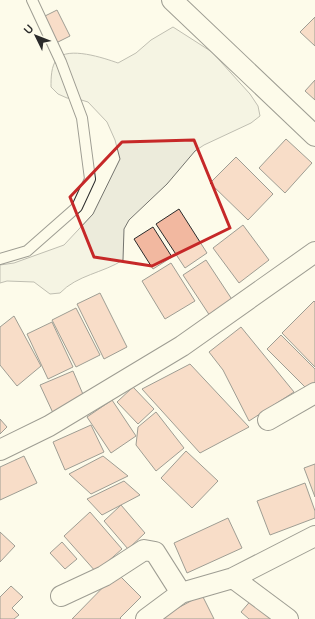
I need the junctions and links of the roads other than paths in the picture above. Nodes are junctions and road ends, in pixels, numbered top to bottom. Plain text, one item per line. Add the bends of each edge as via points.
1 (32, 0) edge
2 (172, 0) edge
3 (315, 136) edge
4 (315, 252) edge
5 (0, 259) edge
6 (315, 393) edge
7 (268, 420) dead end
8 (0, 450) edge
9 (315, 536) edge
10 (233, 578) junction
11 (181, 593) junction
12 (61, 596) dead end
13 (146, 619) edge
14 (288, 619) edge

1 - 5 lane via 61,62 82,118 90,179 77,207 61,222 27,252
2 - 3 street
4 - 8 street via 182,346 49,426
6 - 7 street
9 - 10 street
10 - 11 street
10 - 14 street
11 - 12 street via 155,552 144,550 104,576
11 - 13 street

